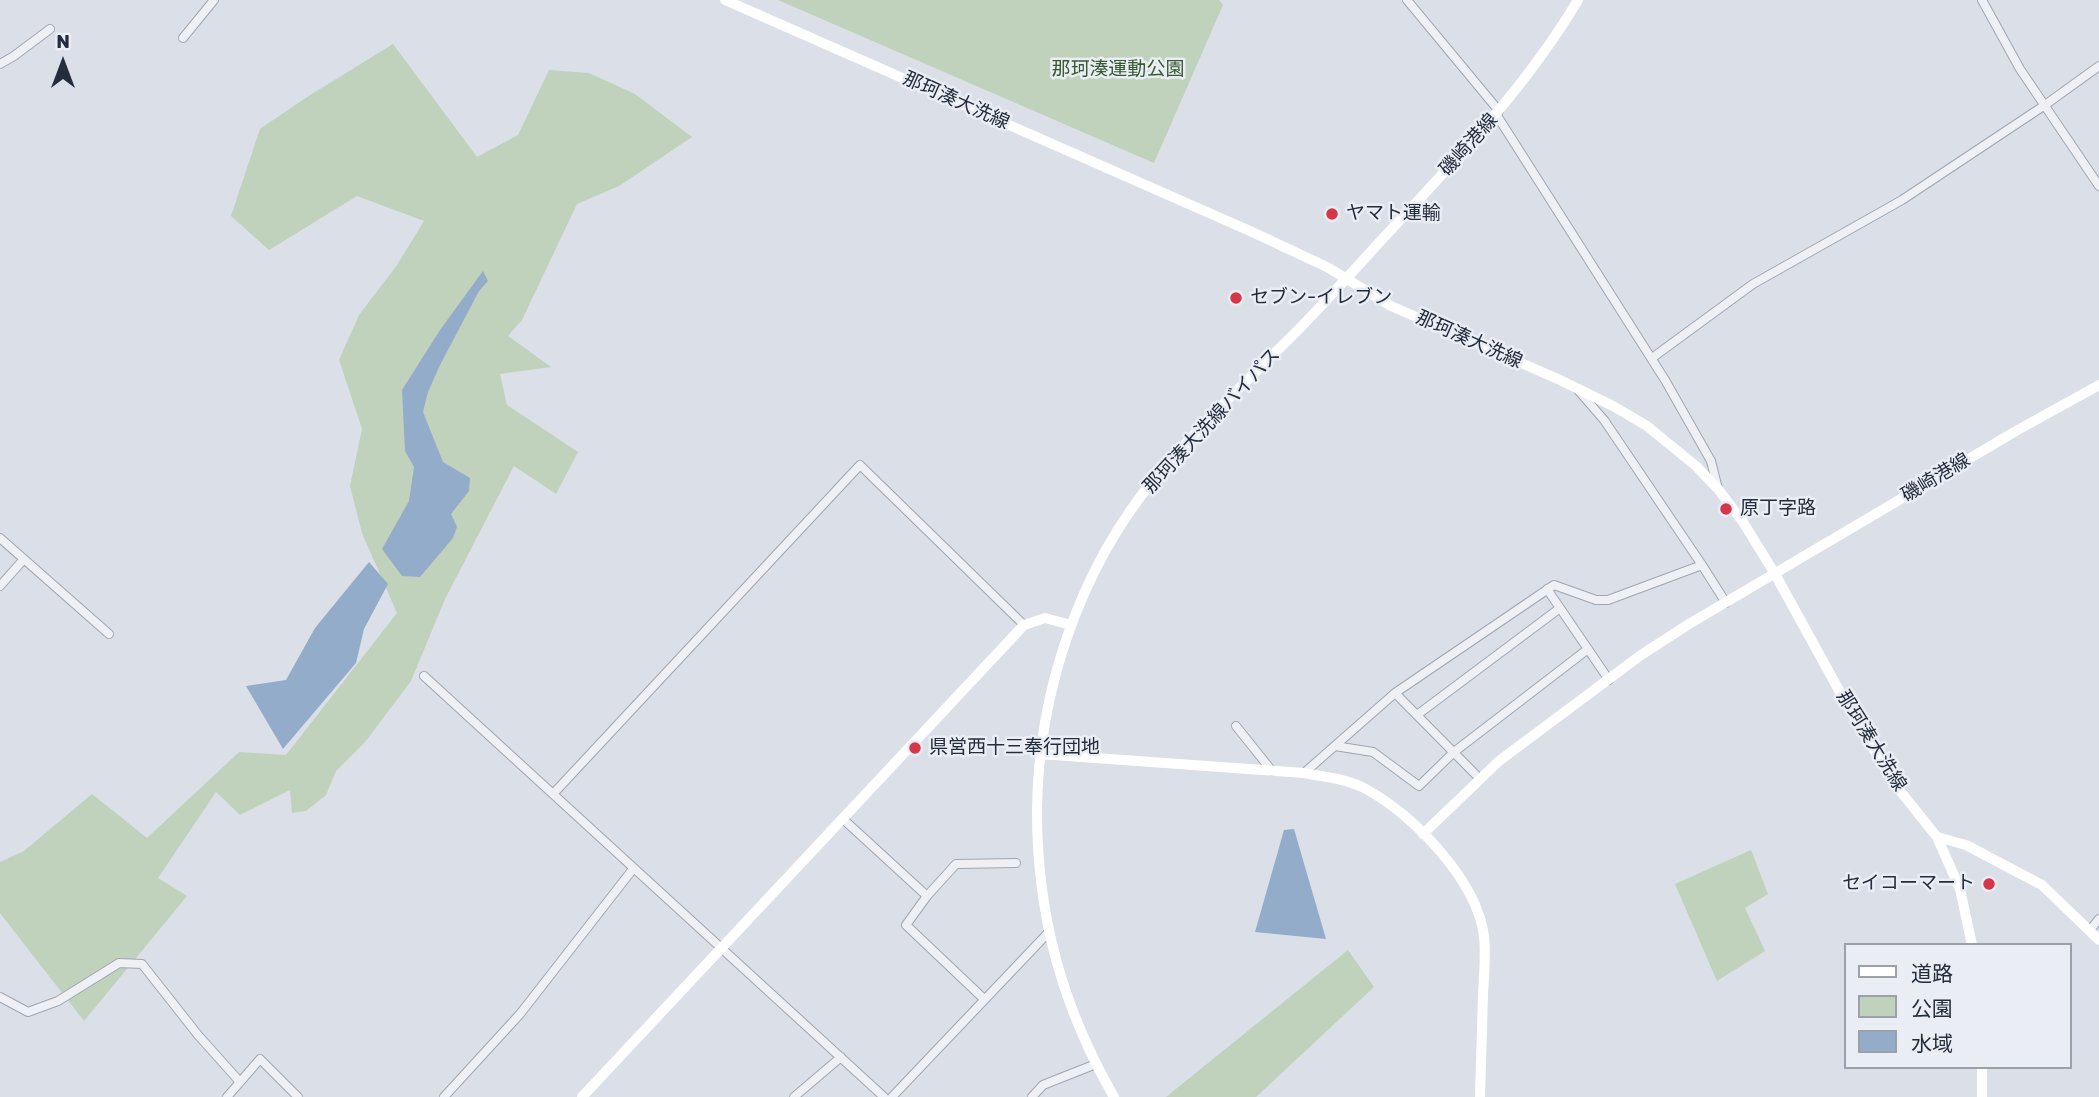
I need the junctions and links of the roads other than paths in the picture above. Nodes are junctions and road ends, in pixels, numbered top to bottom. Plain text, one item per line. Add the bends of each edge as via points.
1 (215, 0) edge
2 (725, 0) edge
3 (1407, 0) edge
4 (1578, 0) edge
5 (1982, 0) edge
6 (50, 29) dead end
7 (183, 38) dead end
8 (0, 64) edge
9 (2099, 66) edge
10 (2045, 105) junction
11 (1498, 112) junction
12 (2099, 186) edge
13 (1346, 279) junction
14 (1652, 358) junction
15 (2099, 385) edge
16 (1576, 388) junction
17 (1718, 489) junction
18 (0, 538) edge
19 (24, 559) junction
20 (1702, 565) junction
21 (1775, 574) junction
22 (0, 586) edge
23 (1547, 589) junction
24 (1727, 603) junction
25 (1560, 607) junction
26 (1024, 625) junction
27 (1071, 625) junction
28 (109, 634) dead end
29 (1588, 649) junction
30 (424, 676) dead end
31 (1609, 680) junction
32 (1395, 693) junction
33 (1417, 715) junction
34 (1236, 726) dead end
35 (1335, 746) junction
36 (1454, 752) junction
37 (1040, 754) junction
38 (1272, 771) junction
39 (1304, 773) junction
40 (1480, 779) junction
41 (552, 794) junction
42 (843, 820) junction
43 (1423, 834) junction
44 (1937, 837) junction
45 (1016, 863) dead end
46 (634, 869) junction
47 (927, 896) junction
48 (2099, 919) edge
49 (2090, 930) junction
50 (1048, 933) junction
51 (2099, 940) edge
52 (1972, 943) edge
53 (723, 948) junction
54 (0, 997) edge
55 (984, 999) junction
56 (841, 1057) junction
57 (1096, 1064) junction
58 (1982, 1069) edge
59 (240, 1082) junction
60 (227, 1097) edge
61 (298, 1097) edge
62 (444, 1097) edge
63 (582, 1097) edge
64 (794, 1097) edge
65 (884, 1097) edge
66 (892, 1097) edge
67 (1032, 1097) edge
68 (1114, 1097) edge
69 (1480, 1097) edge
70 (1982, 1097) edge

1 - 7 street
2 - 13 main road, 那珂湊大洗線 via 1250,231
3 - 11 street
4 - 11 main road, 磯崎港線 via 1555,39
5 - 10 street
6 - 8 street
9 - 10 street
10 - 12 street
10 - 14 street via 1902,200 1753,284
11 - 13 main road, 磯崎港線
11 - 14 street
13 - 16 main road, 那珂湊大洗線 via 1391,306
13 - 27 main road, 那珂湊大洗線バイパス via 1153,480 1112,541
14 - 17 street via 1711,461
15 - 21 main road, 磯崎港線
16 - 17 main road, 那珂湊大洗線 via 1647,426
16 - 20 street via 1604,420
17 - 21 main road, 那珂湊大洗線
18 - 19 street
19 - 22 street
19 - 28 street
20 - 23 street via 1608,600 1554,585
20 - 24 street
21 - 24 main road, 磯崎港線
21 - 44 main road, 那珂湊大洗線 via 1892,782
23 - 25 street
23 - 32 street
24 - 31 main road, 磯崎港線
25 - 29 street
25 - 33 street
26 - 27 main road via 1045,618
26 - 41 street via 860,465
26 - 42 main road
27 - 37 main road, 那珂湊大洗線バイパス
29 - 31 street
29 - 36 street
30 - 41 street
31 - 40 main road, 磯崎港線
32 - 33 street
32 - 35 street
33 - 36 street
34 - 38 street
35 - 36 street via 1373,752 1419,786
35 - 39 street
36 - 40 street
37 - 38 main road
37 - 50 main road, 那珂湊大洗線バイパス via 1038,852
38 - 39 main road
39 - 43 main road via 1365,788
40 - 43 main road, 磯崎港線
41 - 46 street
42 - 47 street
42 - 53 main road
43 - 69 main road via 1464,882 1484,935
44 - 49 main road via 1966,845 2042,885
44 - 52 main road, 那珂湊大洗線 via 1960,889
45 - 47 street via 956,864
46 - 53 street
46 - 62 street via 520,1014
47 - 55 street via 906,925
48 - 49 street
49 - 51 main road
50 - 55 street
50 - 57 main road, 那珂湊大洗線バイパス via 1074,1017
53 - 56 street
53 - 63 main road
54 - 59 street via 28,1012 58,1001 119,963 142,964
55 - 66 street
56 - 64 street
56 - 65 street
57 - 67 street via 1044,1085
57 - 68 main road, 那珂湊大洗線バイパス
58 - 70 main road
59 - 60 street
59 - 61 street via 260,1059

